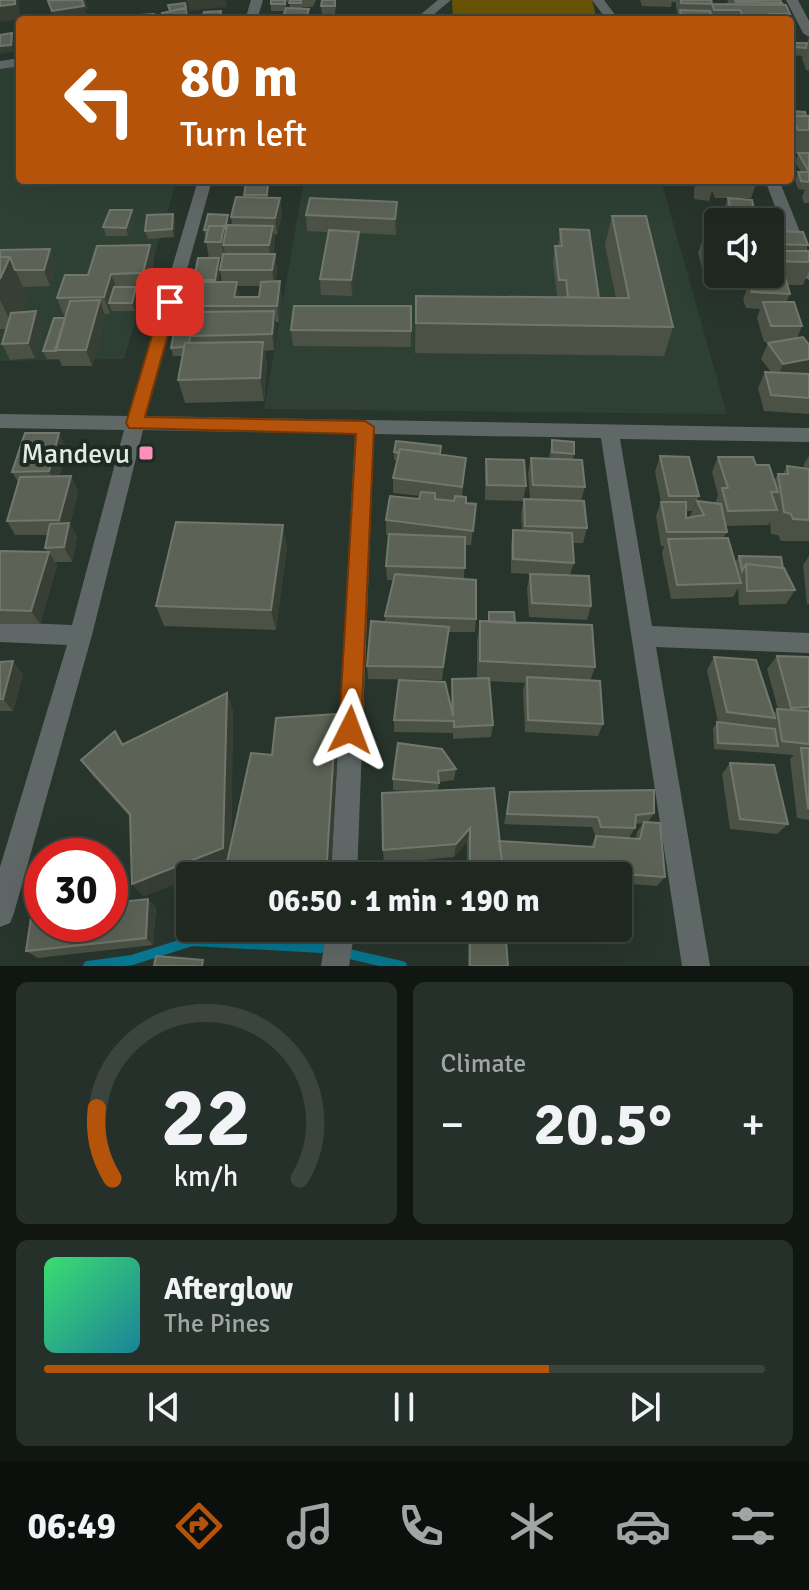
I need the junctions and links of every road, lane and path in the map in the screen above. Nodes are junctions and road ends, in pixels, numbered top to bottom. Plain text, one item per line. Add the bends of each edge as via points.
1 (445, 0) edge
2 (792, 0) edge
3 (425, 16) edge
4 (809, 33) edge
5 (204, 184) edge
6 (774, 184) edge
7 (809, 275) edge
8 (0, 421) edge
9 (135, 423) junction
10 (365, 427) junction
11 (609, 430) junction
12 (809, 435) edge
13 (0, 632) edge
14 (81, 635) junction
15 (642, 636) junction
16 (809, 643) edge
17 (345, 862) edge
18 (0, 913) edge
19 (339, 942) edge
20 (335, 966) edge
21 (696, 966) edge

1 - 3 street
2 - 4 street
5 - 9 street
6 - 7 street
8 - 9 street
9 - 10 street
9 - 14 street
10 - 11 street
10 - 17 street
11 - 12 street
11 - 15 street
13 - 14 street
14 - 18 street
15 - 16 street
15 - 21 street
19 - 20 street

